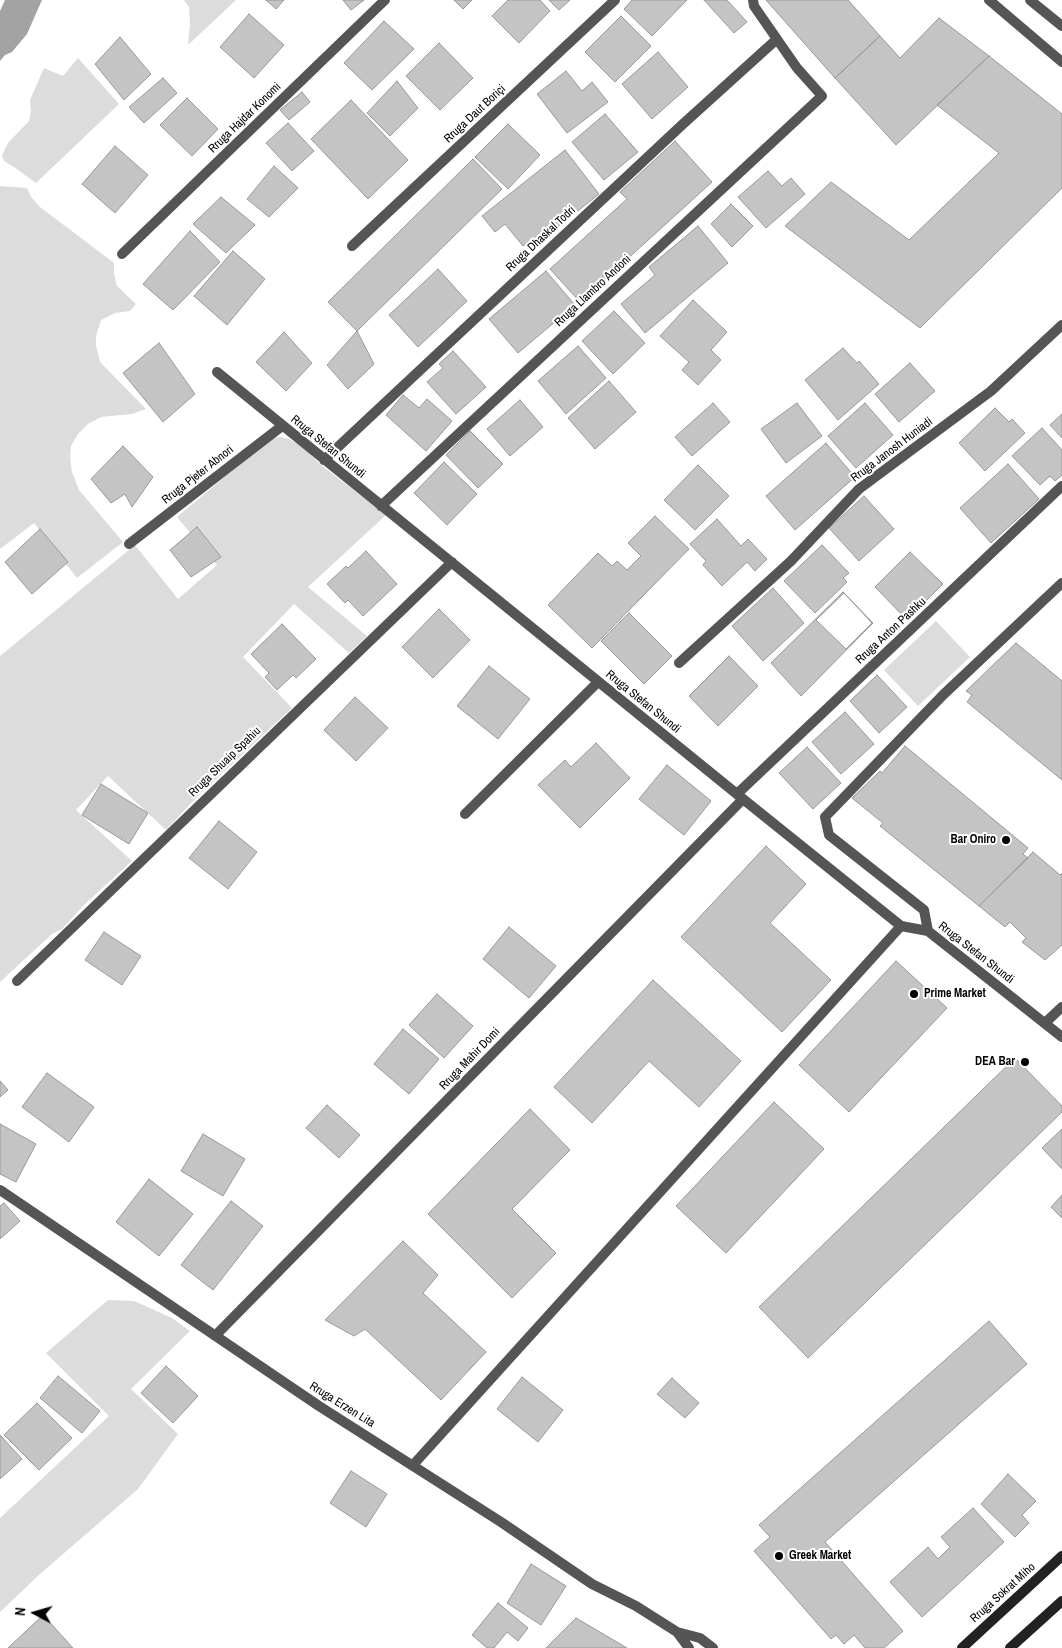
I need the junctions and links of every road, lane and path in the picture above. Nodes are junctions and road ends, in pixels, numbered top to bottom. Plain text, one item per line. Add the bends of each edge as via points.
1 (386, 0) edge
2 (615, 0) edge
3 (753, 0) edge
4 (989, 0) edge
5 (1030, 0) edge
6 (1062, 26) edge
7 (777, 39) junction
8 (1062, 62) edge
9 (352, 246) dead end
10 (122, 254) dead end
11 (1062, 325) edge
12 (217, 372) dead end
13 (282, 426) junction
14 (324, 460) junction
15 (1062, 486) edge
16 (381, 506) junction
17 (128, 544) dead end
18 (452, 562) junction
19 (1062, 583) edge
20 (679, 663) dead end
21 (598, 682) junction
22 (740, 797) junction
23 (465, 814) dead end
24 (901, 926) junction
25 (928, 931) junction
26 (17, 981) dead end
27 (1062, 1007) edge
28 (1045, 1024) junction
29 (1062, 1037) edge
30 (0, 1190) edge
31 (215, 1336) junction
32 (412, 1465) junction
33 (1062, 1556) edge
34 (1062, 1601) edge
35 (677, 1632) junction
36 (689, 1648) edge
37 (713, 1648) edge
38 (962, 1648) edge
39 (1010, 1648) edge

1 - 10 street, Rruga Hajdar Konomi
2 - 9 street, Rruga Daut Boriçi
3 - 7 street
4 - 8 street
5 - 6 street
7 - 14 street, Rruga Dhaskal Todri
7 - 16 street, Rruga Llambro Andoni via 822,96
11 - 20 street, Rruga Janosh Huniadi via 991,391 859,489 791,561
12 - 13 street, Rruga Stefan Shundi
13 - 14 street, Rruga Stefan Shundi
13 - 17 street, Rruga Pjeter Abnori
14 - 16 street, Rruga Stefan Shundi
15 - 22 street, Rruga Anton Pashku
16 - 18 street, Rruga Stefan Shundi
18 - 21 street, Rruga Stefan Shundi
18 - 26 street, Rruga Shuaip Spahiu
19 - 25 street via 943,695 825,817 829,835 924,910
21 - 22 street, Rruga Stefan Shundi
21 - 23 street
22 - 24 street, Rruga Stefan Shundi
22 - 31 street, Rruga Mahir Domi
24 - 25 street, Rruga Stefan Shundi
24 - 32 street
25 - 28 street, Rruga Stefan Shundi
27 - 28 street
28 - 29 street, Rruga Stefan Shundi
30 - 31 street, Rruga Erzen Lita
31 - 32 street, Rruga Erzen Lita
32 - 35 street, Rruga Erzen Lita via 592,1584
33 - 38 main road, Rruga Sokrat Miho
34 - 39 main road
35 - 36 street, Rruga Erzen Lita
35 - 37 street, Rruga Erzen Lita via 700,1638

